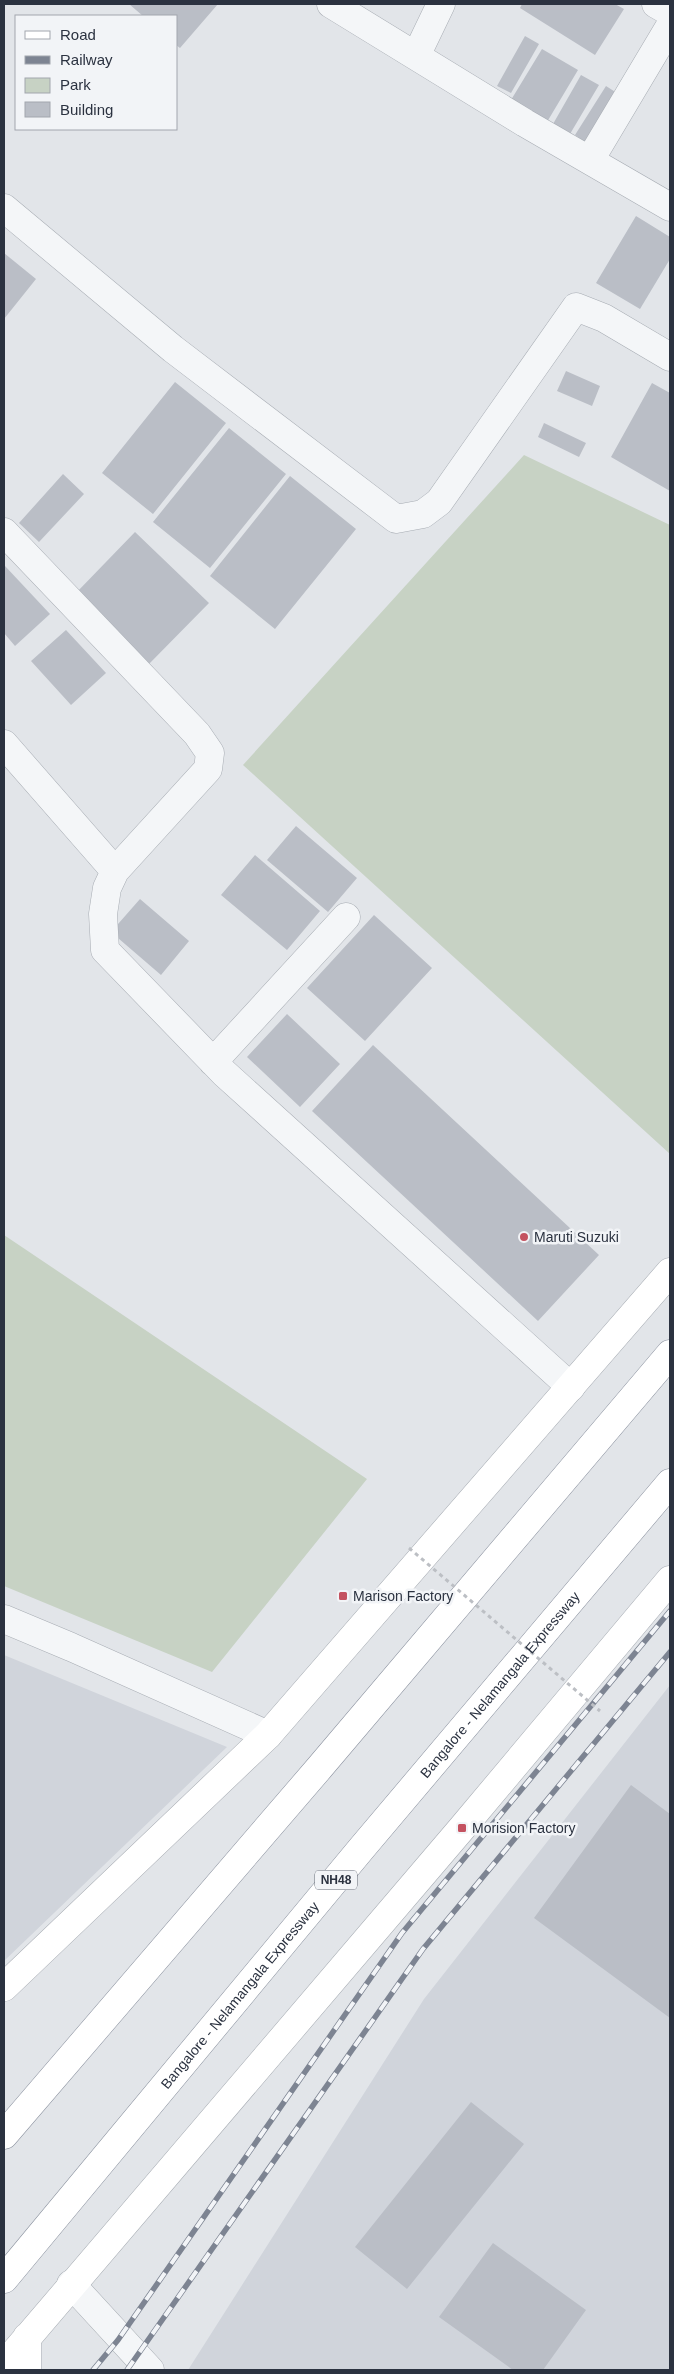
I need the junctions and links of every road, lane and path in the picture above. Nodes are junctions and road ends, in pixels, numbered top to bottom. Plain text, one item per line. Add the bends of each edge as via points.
1 (331, 4) edge
2 (441, 4) edge
3 (656, 4) edge
4 (670, 12) edge
5 (670, 26) edge
6 (416, 56) junction
7 (590, 160) junction
8 (670, 207) edge
9 (4, 208) edge
10 (670, 358) edge
11 (4, 532) edge
12 (4, 744) edge
13 (115, 871) junction
14 (346, 918) dead end
15 (214, 1062) junction
16 (670, 1272) edge
17 (670, 1354) edge
18 (571, 1387) junction
19 (670, 1483) edge
20 (409, 1548) dead end
21 (670, 1580) edge
22 (4, 1619) edge
23 (600, 1711) dead end
24 (268, 1735) junction
25 (4, 1987) edge
26 (4, 2135) edge
27 (4, 2279) edge
28 (71, 2284) junction
29 (27, 2337) junction
30 (4, 2365) edge
31 (27, 2370) edge
32 (150, 2370) edge

1 - 6 street
2 - 6 street
3 - 4 street
5 - 7 street
6 - 7 street
7 - 8 street
9 - 10 street via 173,349 396,519 424,514 439,502 576,307 604,318
11 - 13 street via 197,734 210,753 208,769
12 - 13 street
13 - 15 street via 107,888 103,914 106,950
14 - 15 street
15 - 18 street
16 - 18 main road
17 - 26 main road
18 - 24 main road
19 - 27 main road, Bangalore - Nelamangala Expressway / NH48
20 - 23 path, bridge
21 - 28 main road
22 - 24 street
24 - 25 main road
28 - 29 main road
28 - 32 street
29 - 30 main road
29 - 31 main road

